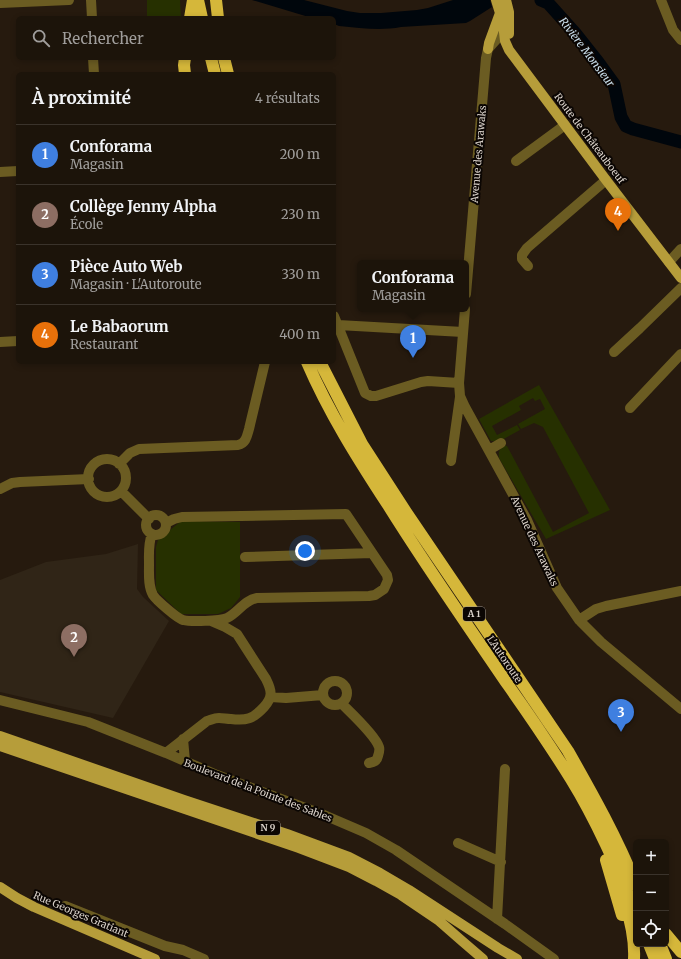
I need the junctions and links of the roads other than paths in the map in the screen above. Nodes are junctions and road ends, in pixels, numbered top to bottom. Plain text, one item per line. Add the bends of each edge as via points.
1 (69, 0) edge
2 (92, 0) edge
3 (193, 0) edge
4 (198, 0) edge
5 (205, 0) edge
6 (216, 0) edge
7 (661, 0) edge
8 (0, 3) edge
9 (501, 4) edge
10 (92, 16) edge
11 (190, 16) edge
12 (202, 16) edge
13 (207, 16) edge
14 (218, 16) edge
15 (509, 21) junction
16 (503, 31) junction
17 (681, 40) edge
18 (488, 49) junction
19 (509, 50) junction
20 (94, 60) edge
21 (185, 60) edge
22 (212, 60) edge
23 (224, 60) edge
24 (94, 72) edge
25 (185, 72) edge
26 (215, 72) edge
27 (228, 72) edge
28 (565, 125) junction
29 (516, 161) dead end
30 (16, 171) edge
31 (0, 172) edge
32 (606, 180) junction
33 (681, 249) edge
34 (469, 260) edge
35 (669, 262) junction
36 (528, 266) dead end
37 (681, 278) edge
38 (681, 288) edge
39 (465, 312) edge
40 (336, 321) edge
41 (338, 326) junction
42 (463, 332) junction
43 (16, 341) edge
44 (0, 342) edge
45 (614, 352) dead end
46 (681, 354) edge
47 (265, 364) edge
48 (308, 364) edge
49 (321, 364) edge
50 (459, 383) junction
51 (460, 396) junction
52 (630, 408) dead end
53 (501, 443) dead end
54 (489, 450) junction
55 (451, 461) dead end
56 (119, 464) junction
57 (89, 479) junction
58 (2, 487) edge
59 (121, 491) junction
60 (149, 519) junction
61 (166, 523) junction
62 (152, 534) junction
63 (372, 553) junction
64 (245, 557) dead end
65 (681, 591) edge
66 (239, 609) junction
67 (210, 620) junction
68 (579, 620) junction
69 (237, 634) junction
70 (323, 695) junction
71 (271, 697) junction
72 (0, 700) edge
73 (342, 704) junction
74 (681, 709) edge
75 (0, 736) edge
76 (183, 738) junction
77 (0, 746) edge
78 (0, 750) edge
79 (166, 753) junction
80 (46, 761) junction
81 (185, 761) junction
82 (369, 763) dead end
83 (505, 769) dead end
84 (572, 781) junction
85 (458, 843) dead end
86 (606, 860) junction
87 (501, 862) junction
88 (628, 865) junction
89 (633, 875) edge
90 (633, 878) edge
91 (0, 887) edge
92 (0, 890) edge
93 (64, 906) dead end
94 (635, 911) edge
95 (497, 919) junction
96 (669, 938) edge
97 (650, 947) edge
98 (661, 947) edge
99 (681, 952) edge
100 (149, 959) edge
101 (155, 959) edge
102 (204, 959) edge
103 (483, 959) edge
104 (517, 959) edge
105 (554, 959) edge
106 (627, 959) edge
107 (634, 959) edge
108 (654, 959) edge
109 (666, 959) edge

1 - 8 street
2 - 10 street
3 - 11 highway
4 - 12 highway
5 - 13 highway
6 - 14 highway
7 - 17 street via 673,30
9 - 15 main road via 509,12
9 - 16 main road, Route de Châteauboeuf
9 - 18 main road
15 - 16 street
15 - 19 main road
16 - 18 street
16 - 19 main road, Route de Châteauboeuf
18 - 34 street, Avenue des Arawaks
19 - 28 main road, Route de Châteauboeuf
20 - 24 street
21 - 25 highway
22 - 26 highway
23 - 27 highway
28 - 29 street
28 - 32 main road, Route de Châteauboeuf
30 - 31 street
32 - 35 main road, Route de Châteauboeuf
32 - 36 street via 527,248 522,259
33 - 35 street
35 - 37 main road, Route de Châteauboeuf
38 - 45 street
39 - 42 street, Avenue des Arawaks
40 - 41 street
41 - 42 street
41 - 50 street via 365,393 371,396 421,382
42 - 50 street, Avenue des Arawaks
43 - 44 street
46 - 52 street
47 - 56 street via 249,429 243,443 139,449 130,453
48 - 84 highway, L'Autoroute / A 1 via 355,455
49 - 88 highway, L'Autoroute / A 1 via 362,444 568,752 616,837
50 - 51 street, Avenue des Arawaks
51 - 54 street, Avenue des Arawaks
51 - 55 street
53 - 54 street
54 - 68 street, Avenue des Arawaks via 527,520 557,588
56 - 57 street via 111,460 100,461 92,468
56 - 59 street via 126,474
57 - 58 street via 20,482
57 - 59 street via 93,490 104,497 116,495
59 - 60 street
60 - 61 street via 158,516
60 - 62 street via 147,527
61 - 62 street via 164,532
61 - 63 street via 182,517 346,514
62 - 67 street via 149,547 150,587 153,595 179,618 188,621
63 - 64 street
63 - 66 street via 388,580 384,589 375,595 253,598
65 - 68 street via 606,606
66 - 67 street via 226,618
66 - 69 street via 235,621
67 - 69 street
68 - 74 street, Avenue des Arawaks via 601,642
69 - 71 street via 266,679
70 - 71 street
70 - 73 street via 330,705
70 - 73 street via 326,684 338,681 345,686 348,693
71 - 76 street via 253,718 214,718
72 - 79 street, Boulevard de la Pointe des Sables via 88,722
73 - 82 street via 379,746 378,758
75 - 104 main road, N 9 via 349,857 409,890
76 - 79 street
76 - 81 street
77 - 80 main road, N 9
78 - 80 main road
79 - 81 street, Boulevard de la Pointe des Sables
80 - 103 main road, N 9 via 349,867 401,895 438,920
81 - 95 street, Boulevard de la Pointe des Sables via 366,833 396,850
83 - 87 street
84 - 86 highway
84 - 94 highway, L'Autoroute / A 1 via 609,850
85 - 87 street
86 - 106 highway via 623,917
86 - 107 highway via 630,918
87 - 95 street
88 - 89 highway
88 - 90 highway, L'Autoroute / A 1
91 - 101 main road, Rue Georges Gratiant via 34,907
92 - 100 main road, Rue Georges Gratiant via 32,910
93 - 102 street
95 - 105 street, Boulevard de la Pointe des Sables
96 - 99 highway
97 - 108 highway
98 - 109 highway

